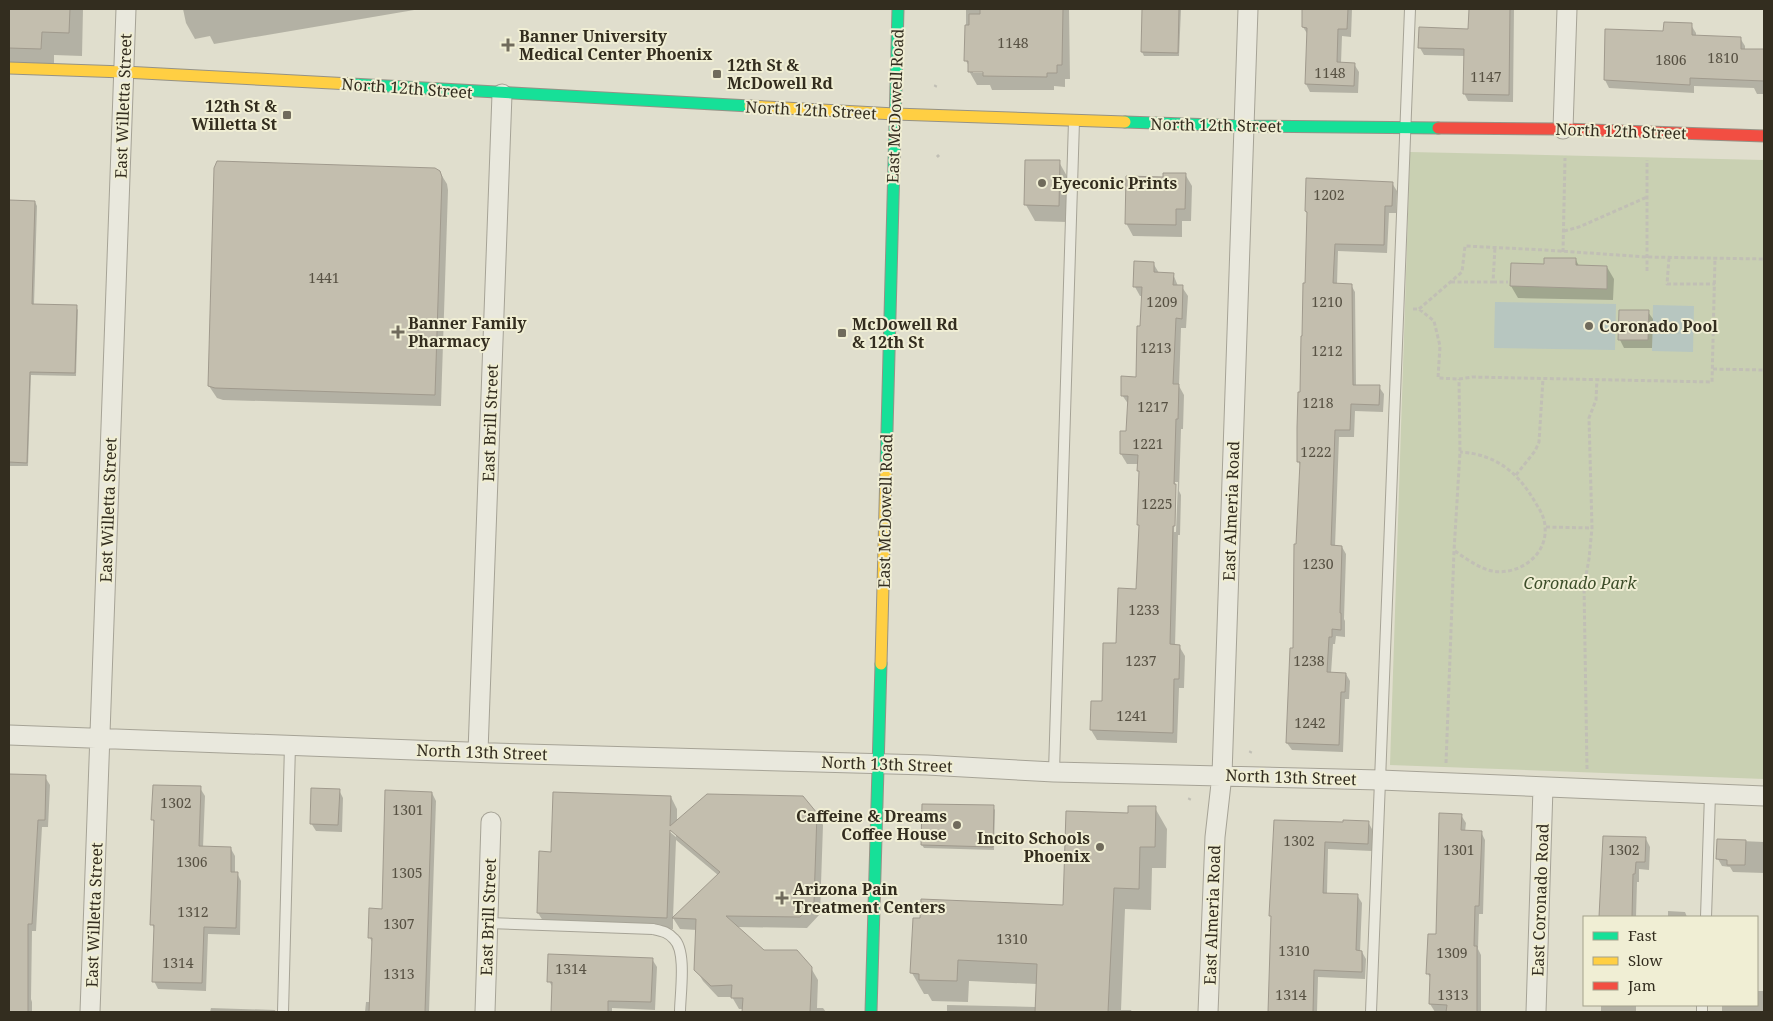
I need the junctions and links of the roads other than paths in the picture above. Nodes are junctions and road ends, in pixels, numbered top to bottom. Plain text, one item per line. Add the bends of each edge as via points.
1 (126, 9) edge
2 (898, 9) edge
3 (1248, 9) edge
4 (1410, 9) edge
5 (1567, 9) edge
6 (9, 68) edge
7 (124, 72) junction
8 (502, 94) junction
9 (895, 114) junction
10 (1074, 120) junction
11 (1245, 126) junction
12 (1404, 127) junction
13 (1564, 130) junction
14 (1764, 136) edge
15 (9, 735) edge
16 (100, 738) junction
17 (290, 745) junction
18 (478, 752) junction
19 (879, 764) junction
20 (1054, 772) junction
21 (1222, 776) junction
22 (1380, 780) junction
23 (1544, 787) junction
24 (1710, 794) junction
25 (1764, 796) edge
26 (491, 822) dead end
27 (1706, 916) edge
28 (488, 923) junction
29 (90, 1012) edge
30 (284, 1012) edge
31 (484, 1012) edge
32 (680, 1012) edge
33 (871, 1012) edge
34 (1208, 1012) edge
35 (1371, 1012) edge
36 (1536, 1012) edge

1 - 7 street, East Willetta Street
2 - 9 street, East McDowell Road
3 - 11 street, East Almeria Road
4 - 12 lane
5 - 13 street
6 - 7 street, North 12th Street
7 - 8 street, North 12th Street
7 - 16 street, East Willetta Street
8 - 9 street, North 12th Street
8 - 18 street, East Brill Street
9 - 10 street, North 12th Street
9 - 19 street, East McDowell Road
10 - 11 street, North 12th Street
10 - 20 lane
11 - 12 street, North 12th Street
11 - 21 street, East Almeria Road
12 - 13 street, North 12th Street
12 - 22 lane
13 - 14 street, North 12th Street
15 - 16 street, North 13th Street
16 - 17 street, North 13th Street
16 - 29 street, East Willetta Street
17 - 18 street, North 13th Street
17 - 30 lane
18 - 19 street, North 13th Street
19 - 20 street, North 13th Street
19 - 33 street, East McDowell Road
20 - 21 street, North 13th Street
21 - 22 street, North 13th Street
21 - 34 street, East Almeria Road via 1215,837
22 - 23 street, North 13th Street
22 - 35 lane
23 - 24 street, North 13th Street
23 - 36 street, East Coronado Road
24 - 25 street, North 13th Street
24 - 27 lane
26 - 28 street, East Brill Street
28 - 31 street, East Brill Street
28 - 32 lane via 667,932 676,940 681,954

